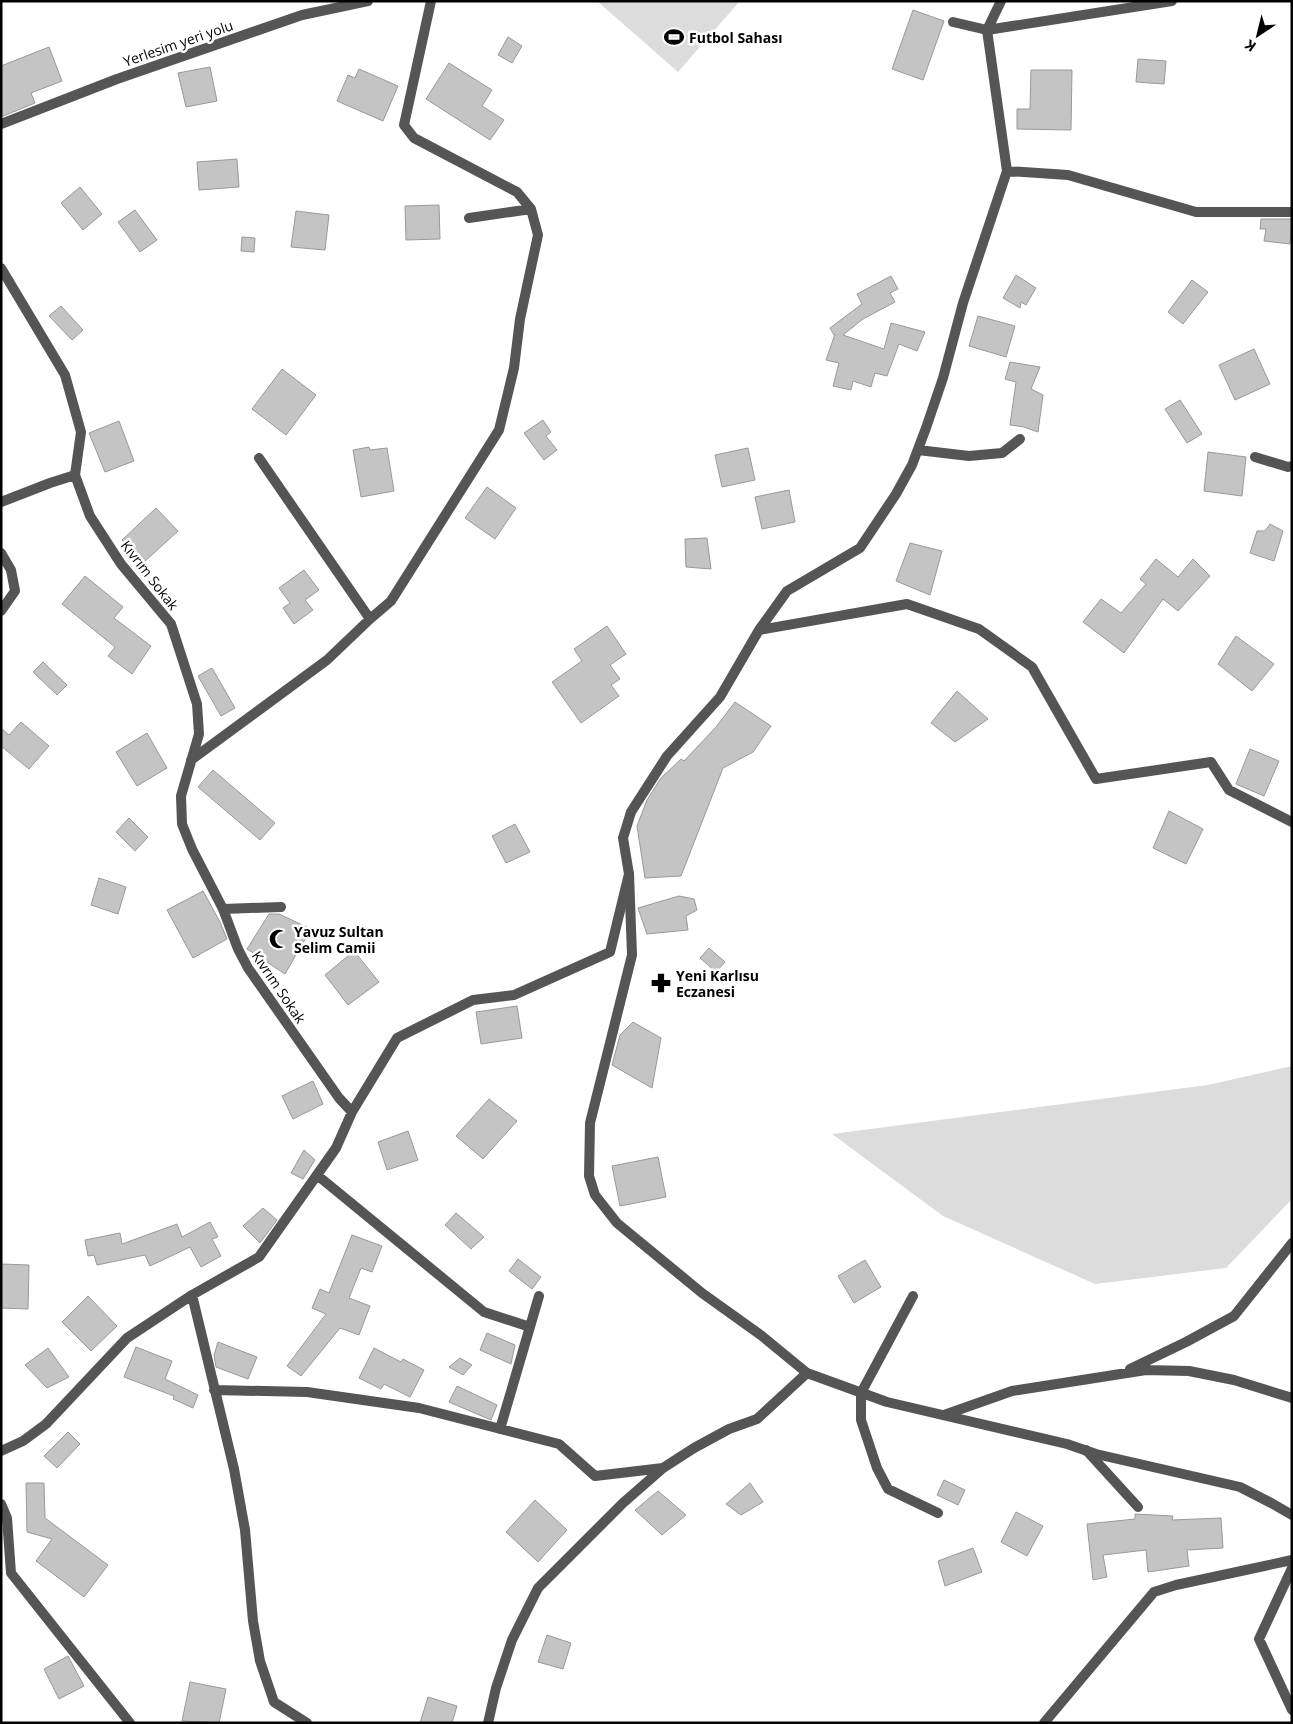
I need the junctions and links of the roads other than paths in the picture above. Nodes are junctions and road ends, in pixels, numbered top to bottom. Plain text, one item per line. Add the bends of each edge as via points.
1 (368, 1) edge
2 (431, 1) edge
3 (1001, 1) edge
4 (1172, 1) edge
5 (954, 22) dead end
6 (987, 30) junction
7 (1, 124) edge
8 (1006, 171) junction
9 (531, 209) junction
10 (1292, 212) edge
11 (469, 218) dead end
12 (1, 268) edge
13 (1020, 439) dead end
14 (918, 450) junction
15 (1255, 457) dead end
16 (259, 458) dead end
17 (1292, 466) edge
18 (75, 475) junction
19 (1, 502) edge
20 (1, 552) edge
21 (1, 611) edge
22 (370, 619) junction
23 (759, 630) junction
24 (191, 760) junction
25 (1292, 822) edge
26 (629, 874) junction
27 (281, 907) dead end
28 (223, 909) junction
29 (352, 1112) junction
30 (317, 1175) junction
31 (1292, 1244) edge
32 (192, 1296) junction
33 (539, 1296) dead end
34 (913, 1296) dead end
35 (530, 1327) junction
36 (807, 1374) junction
37 (1119, 1375) junction
38 (214, 1390) junction
39 (861, 1393) junction
40 (1292, 1398) edge
41 (944, 1415) junction
42 (500, 1429) junction
43 (1086, 1450) junction
44 (1, 1451) edge
45 (663, 1468) junction
46 (1, 1504) edge
47 (1138, 1507) dead end
48 (938, 1513) dead end
49 (1292, 1515) edge
50 (1292, 1560) edge
51 (1292, 1568) edge
52 (1292, 1710) edge
53 (130, 1723) edge
54 (307, 1723) edge
55 (488, 1723) edge
56 (1044, 1723) edge

1 - 7 street, Yerlesim yeri yolu via 302,14
2 - 9 street via 404,125 414,138 517,192
3 - 6 street
4 - 6 street
5 - 6 street
6 - 8 street
8 - 10 street via 1068,176 1196,212
8 - 14 street
9 - 11 street
9 - 22 street via 538,235 520,319 514,368 499,430 391,601
12 - 18 street, Kıvrım Sokak via 64,375 81,432
13 - 14 street via 1002,453 969,456
14 - 23 street via 896,494 860,548 787,591
15 - 17 street
16 - 22 street
18 - 19 street
18 - 24 street, Kıvrım Sokak via 90,516 116,556 171,624 197,704 199,734
20 - 21 street via 12,570 15,591
22 - 24 street via 327,660
23 - 25 street via 907,604 980,629 1032,667 1096,779 1211,762 1229,790
23 - 26 street via 720,697 667,756 631,812 624,838
24 - 28 street, Kıvrım Sokak via 181,796 182,824
26 - 29 street via 610,952 514,995 473,1000 397,1038
26 - 36 street via 632,955 590,1123 589,1176 595,1195 617,1223
27 - 28 street
28 - 29 street, Kıvrım Sokak via 248,968
29 - 30 street via 336,1148
30 - 32 street via 259,1257
30 - 35 street via 484,1312
31 - 37 street via 1234,1316
32 - 38 street
32 - 44 street via 127,1338 46,1424 23,1441
33 - 35 street
34 - 39 street
35 - 42 street
36 - 39 street
36 - 45 street via 757,1419 720,1434
37 - 40 street via 1146,1370 1189,1371 1234,1380
37 - 41 street via 1012,1391
38 - 42 street via 307,1392 419,1408
38 - 54 street via 246,1530 253,1621 260,1661 274,1702
39 - 41 street
39 - 48 street via 861,1420 888,1490
41 - 43 street
42 - 45 street via 559,1444 595,1476
43 - 47 street
43 - 49 street via 1240,1487
45 - 55 street via 538,1588 512,1640
46 - 53 street via 7,1518 11,1573
50 - 56 street via 1154,1592
51 - 52 street via 1259,1639

